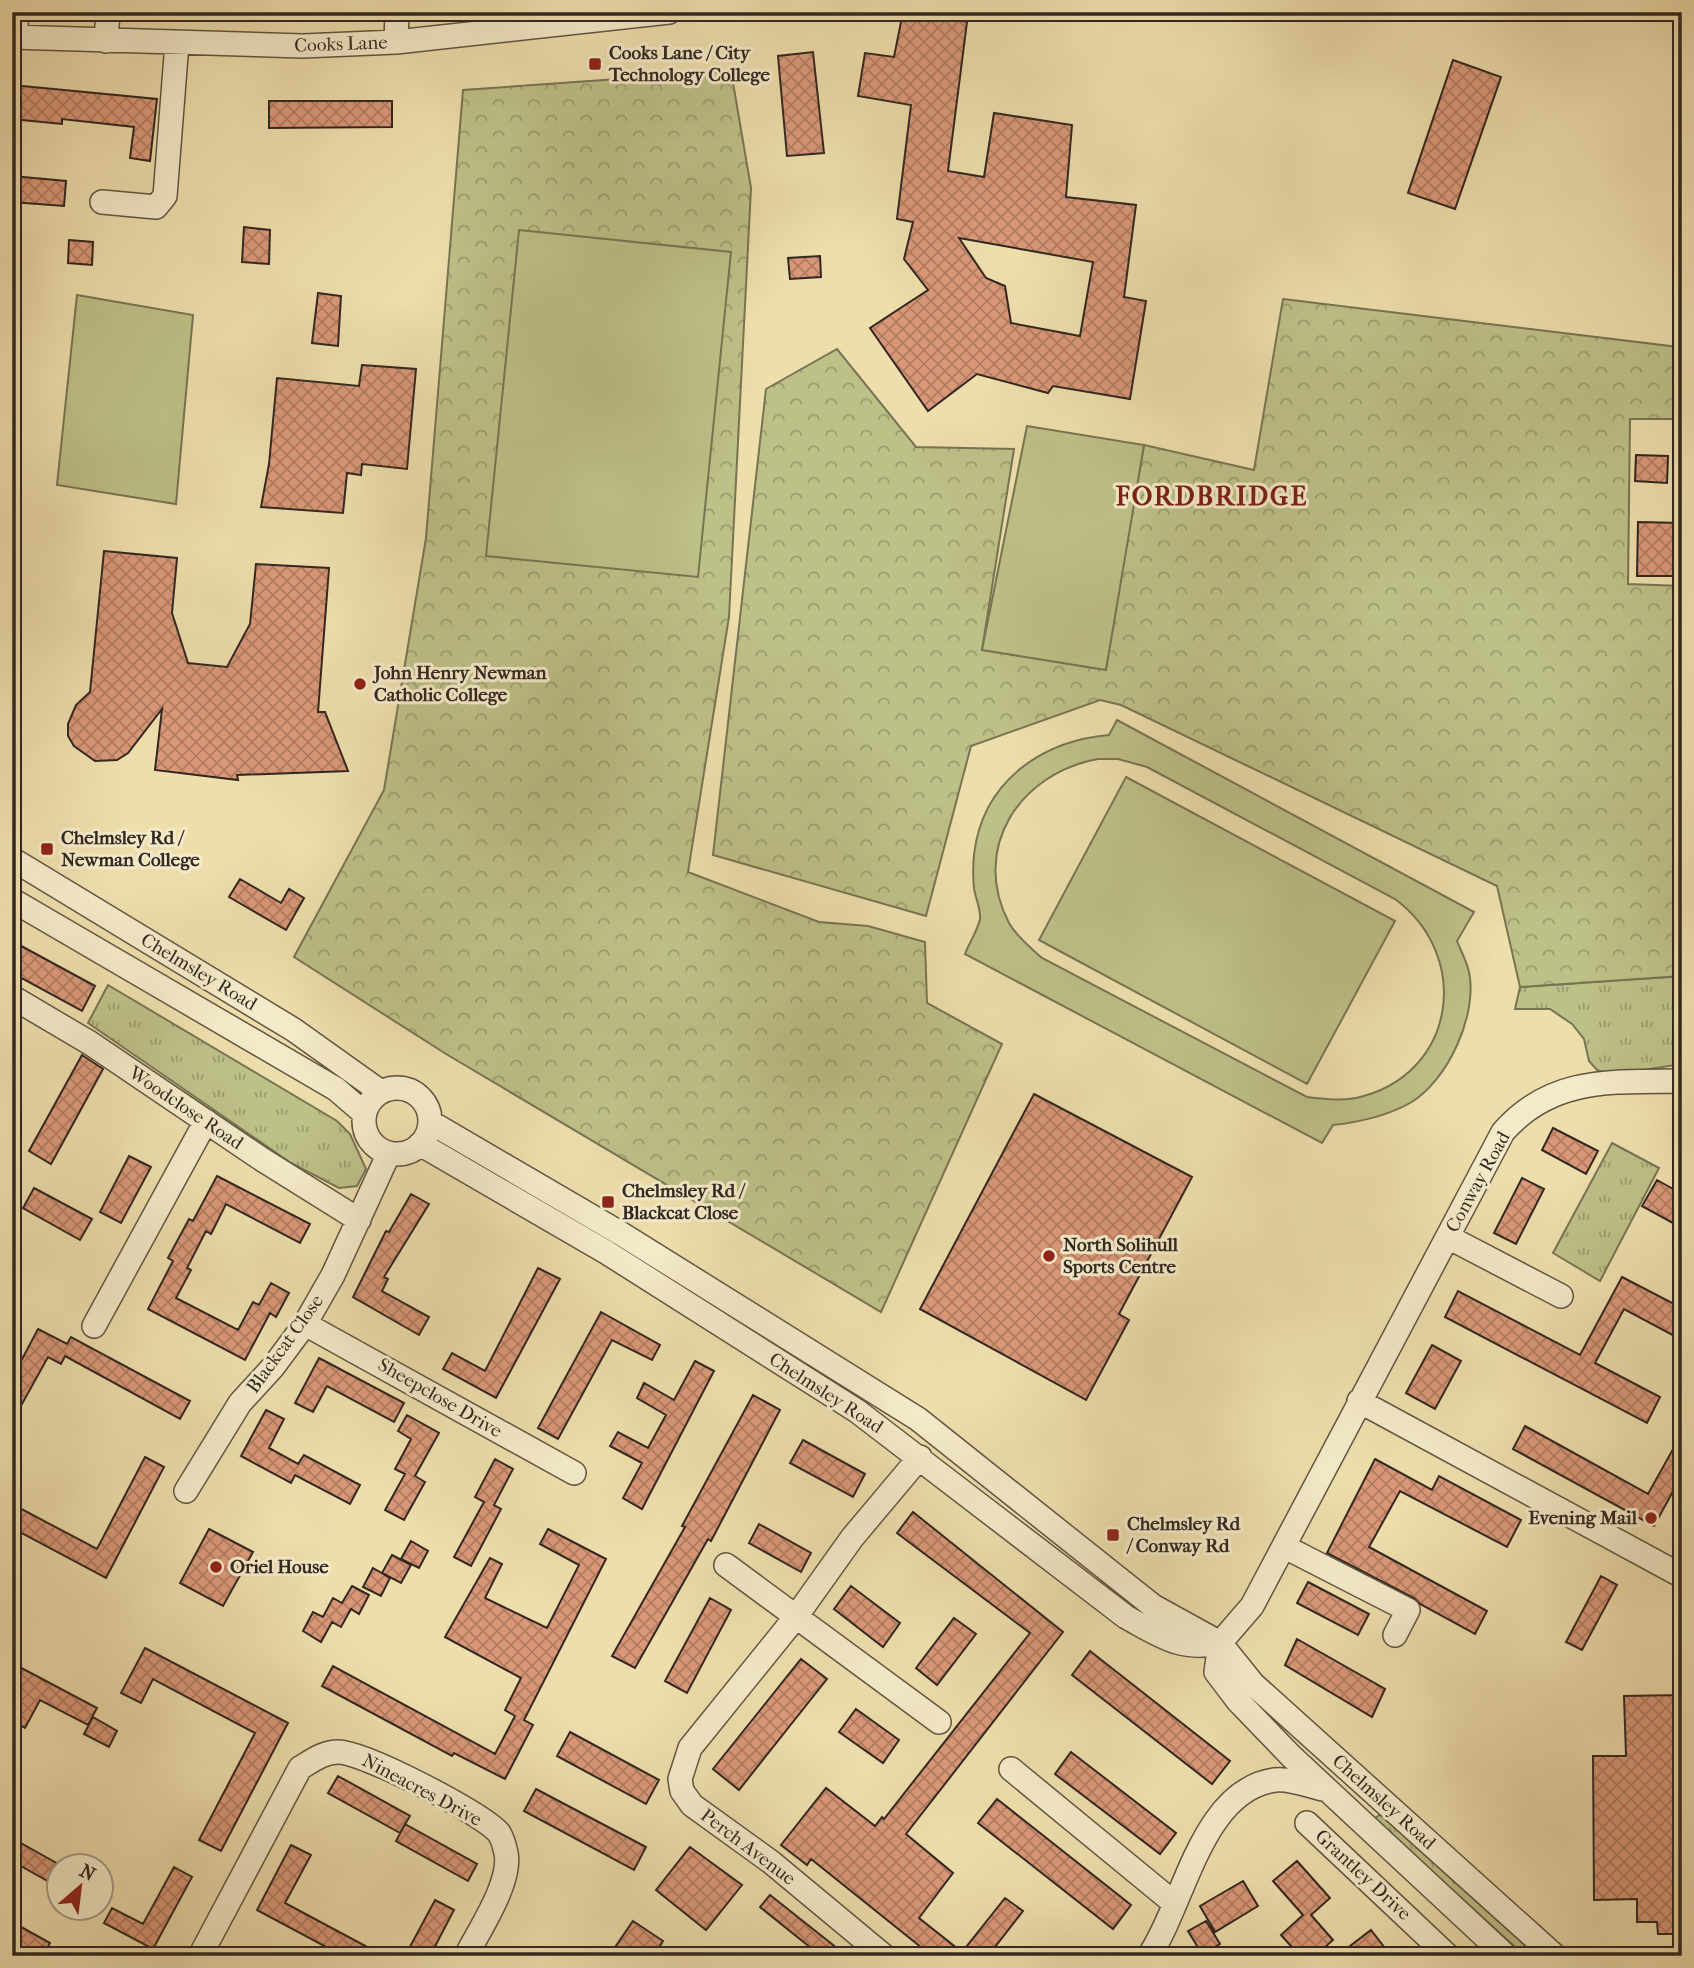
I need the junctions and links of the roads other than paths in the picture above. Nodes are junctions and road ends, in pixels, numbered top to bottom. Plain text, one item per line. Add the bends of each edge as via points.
1 (17, 12) edge
2 (108, 12) edge
3 (397, 12) edge
4 (669, 12) edge
5 (13, 37) edge
6 (106, 41) junction
7 (396, 42) junction
8 (177, 43) junction
9 (102, 202) dead end
10 (12, 859) edge
11 (12, 900) edge
12 (12, 998) edge
13 (1682, 1081) edge
14 (381, 1092) junction
15 (365, 1114) junction
16 (206, 1121) junction
17 (430, 1122) junction
18 (421, 1144) junction
19 (389, 1153) junction
20 (359, 1220) junction
21 (1448, 1237) junction
22 (1561, 1296) dead end
23 (305, 1324) junction
24 (94, 1326) dead end
25 (1359, 1401) junction
26 (920, 1457) junction
27 (575, 1473) dead end
28 (186, 1492) dead end
29 (1285, 1547) junction
30 (726, 1565) dead end
31 (1682, 1576) edge
32 (795, 1618) junction
33 (1395, 1636) dead end
34 (1220, 1643) junction
35 (939, 1722) dead end
36 (1011, 1769) dead end
37 (1330, 1791) junction
38 (1307, 1823) dead end
39 (1174, 1903) junction
40 (200, 1956) edge
41 (466, 1956) edge
42 (884, 1956) edge
43 (1149, 1956) edge
44 (1448, 1956) edge
45 (1506, 1956) edge
46 (1555, 1956) edge

1 - 5 street
2 - 6 street
3 - 7 street
4 - 7 street, Cooks Lane
5 - 6 street, Cooks Lane
6 - 8 street, Cooks Lane
7 - 8 street, Cooks Lane via 303,46
8 - 9 street via 165,196 156,207
10 - 14 street, Chelmsley Road via 294,1030
11 - 15 street, Chelmsley Road via 336,1088
12 - 16 street, Woodclose Road via 90,1042
13 - 21 street, Conway Road via 1583,1084 1537,1101 1503,1132
14 - 15 street via 370,1101
14 - 17 street via 398,1088 414,1093 424,1101
15 - 19 street, Chelmsley Road via 370,1140
16 - 20 street, Woodclose Road
16 - 24 street
17 - 18 street
17 - 34 street, Chelmsley Road via 620,1233 918,1419 1153,1606
18 - 19 street via 408,1152
18 - 26 street, Chelmsley Road via 606,1252 857,1411
19 - 20 street, Blackcat Close
20 - 23 street, Blackcat Close
21 - 22 street
21 - 25 street, Conway Road
23 - 27 street, Sheepclose Drive
23 - 28 street, Blackcat Close via 240,1403
25 - 29 street, Conway Road
25 - 31 street
26 - 32 street, Perch Avenue via 852,1538
26 - 34 street, Chelmsley Road via 1126,1617 1169,1641 1197,1647
29 - 33 street via 1408,1610
29 - 34 street, Conway Road via 1252,1606
30 - 32 street
32 - 35 street
32 - 42 street, Perch Avenue via 690,1748 680,1779 682,1791 692,1805 771,1862
34 - 37 street, Chelmsley Road via 1216,1672 1246,1710
34 - 46 street, Chelmsley Road via 1253,1684
36 - 39 street
37 - 39 street via 1277,1779 1248,1788 1216,1816
37 - 45 street, Chelmsley Road
38 - 44 street, Grantley Drive
39 - 43 street
40 - 41 street, Nineacres Drive via 300,1768 336,1752 364,1756 474,1814 499,1834 507,1854 506,1872

